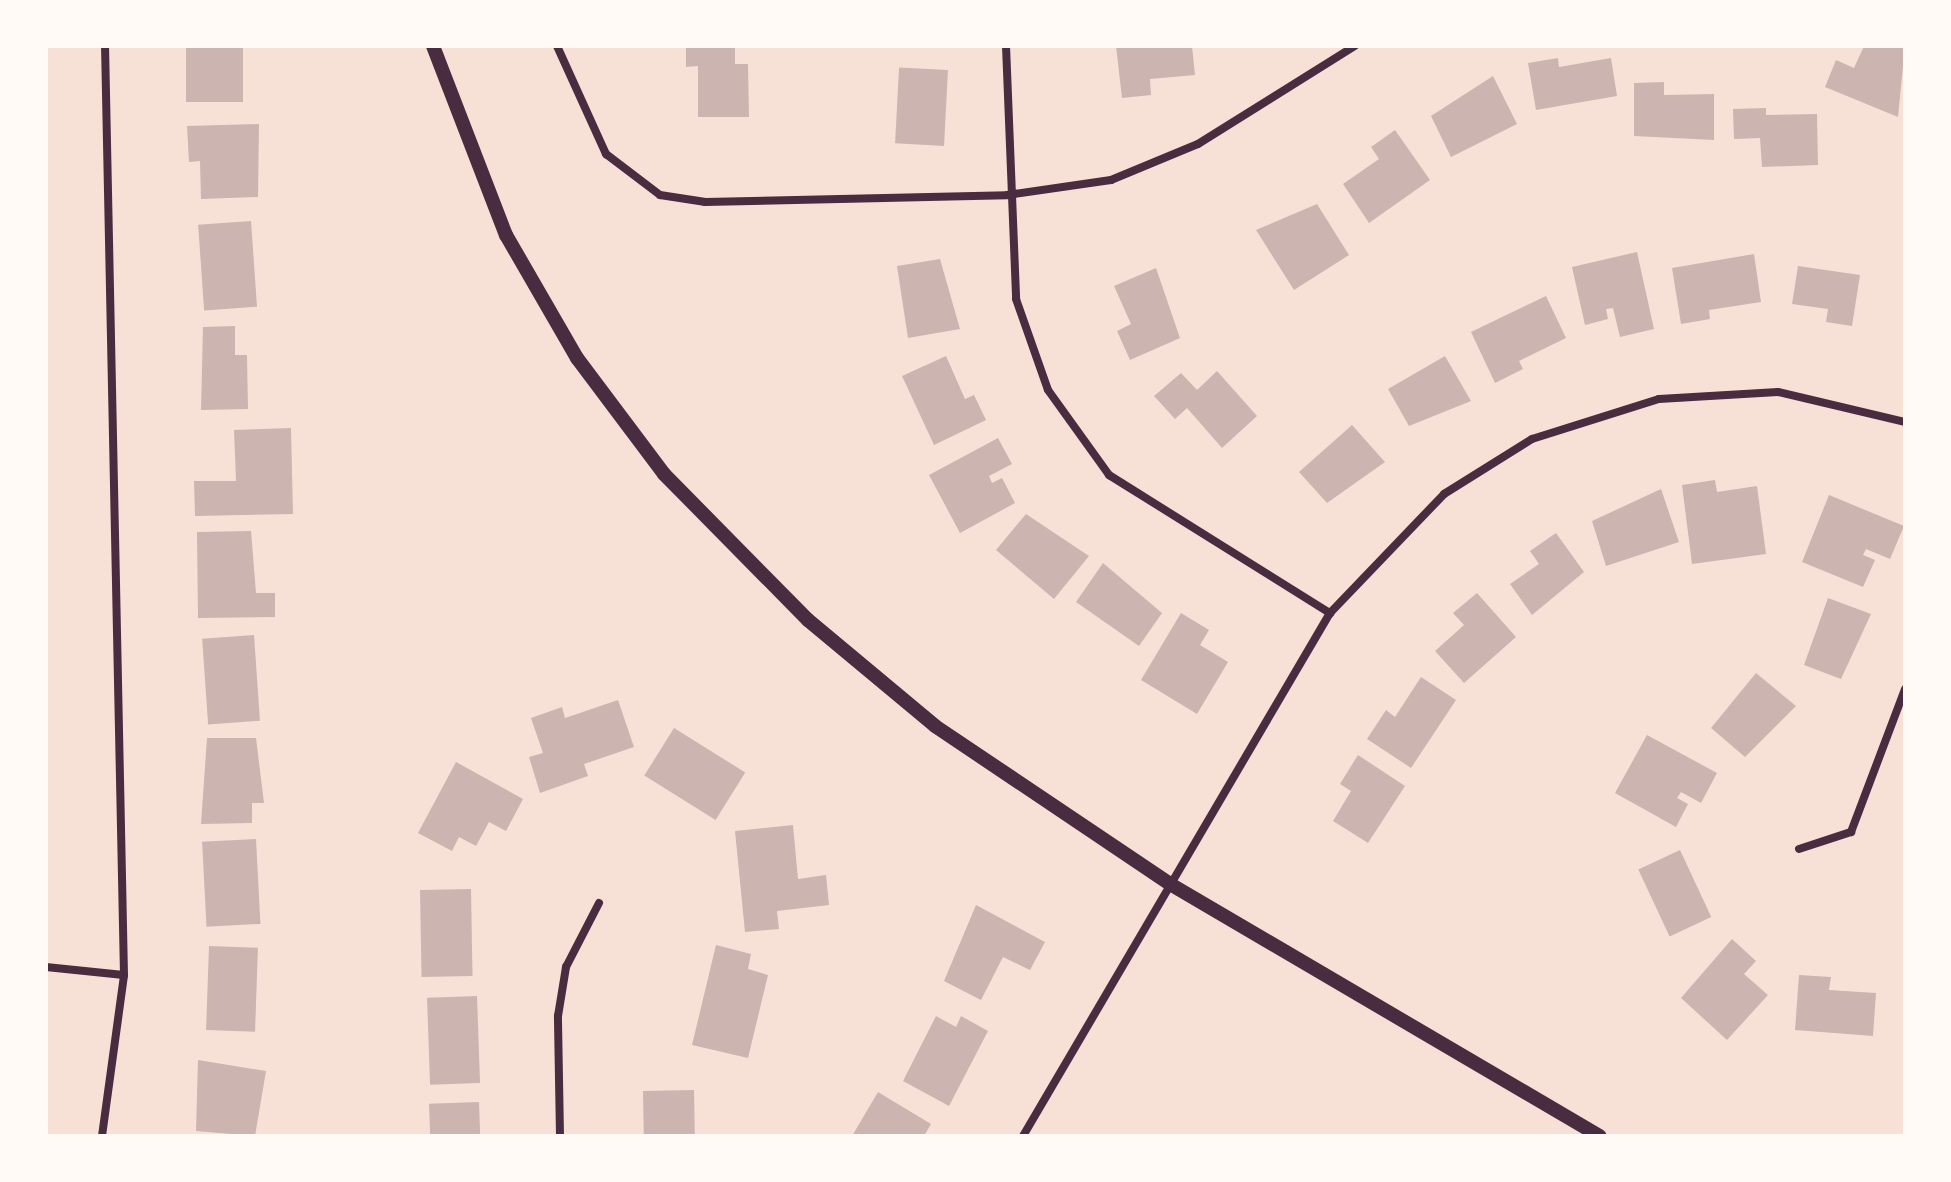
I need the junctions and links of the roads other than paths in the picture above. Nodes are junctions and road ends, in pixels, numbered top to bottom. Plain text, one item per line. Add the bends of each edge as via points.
1 (105, 46) edge
2 (433, 46) edge
3 (557, 46) edge
4 (1006, 46) edge
5 (1355, 46) edge
6 (1007, 195) junction
7 (1905, 422) edge
8 (1330, 613) junction
9 (1905, 689) edge
10 (1799, 849) dead end
11 (1170, 884) junction
12 (599, 903) dead end
13 (46, 967) edge
14 (124, 975) junction
15 (102, 1136) edge
16 (560, 1136) edge
17 (1023, 1136) edge
18 (1600, 1136) edge

1 - 14 street
2 - 11 street via 506,235 577,358 664,474 808,620 935,726
3 - 6 street via 606,154 660,195 705,202
4 - 6 street
5 - 6 street via 1162,161 1111,180
6 - 8 street via 1023,327 1066,420 1109,475
7 - 8 street via 1824,397 1713,392 1625,406 1565,425 1444,494
8 - 11 street
9 - 10 street via 1851,832
11 - 17 street
11 - 18 street
12 - 16 street via 566,967 558,1016
13 - 14 street
14 - 15 street

